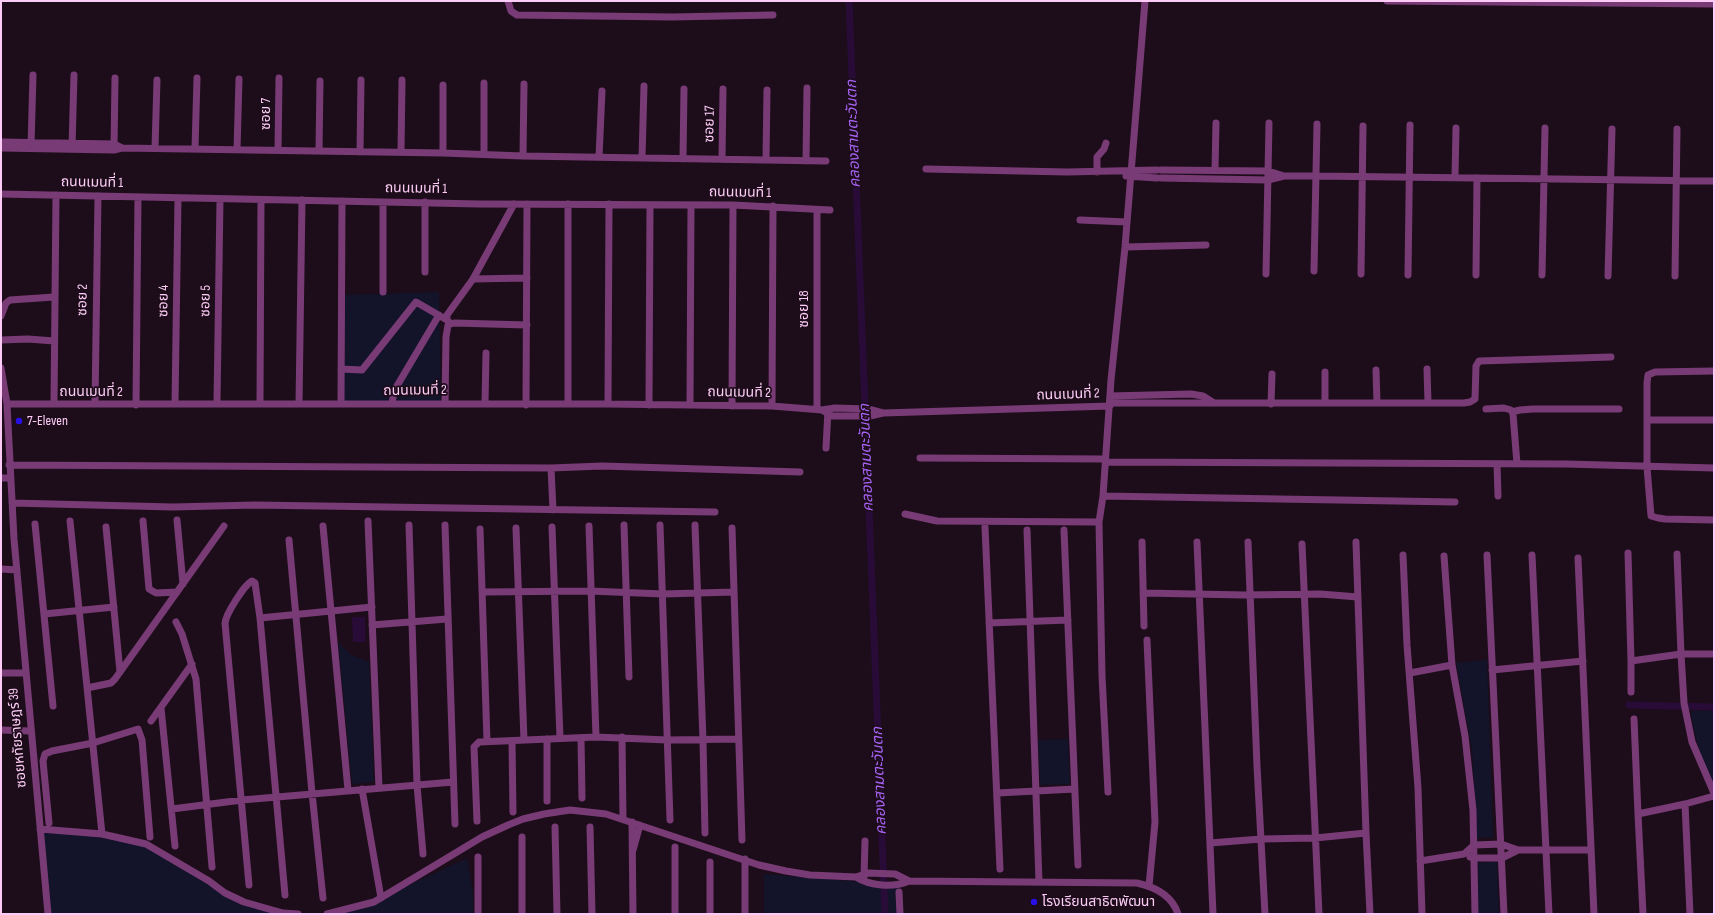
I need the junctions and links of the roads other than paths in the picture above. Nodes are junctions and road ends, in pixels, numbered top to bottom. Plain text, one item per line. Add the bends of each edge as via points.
1 (508, 1) edge
2 (1144, 1) edge
3 (1387, 1) edge
4 (1714, 4) edge
5 (773, 15) dead end
6 (33, 75) dead end
7 (74, 75) dead end
8 (115, 78) dead end
9 (197, 78) dead end
10 (279, 78) dead end
11 (239, 79) dead end
12 (157, 80) dead end
13 (361, 80) dead end
14 (402, 80) dead end
15 (320, 81) dead end
16 (484, 83) dead end
17 (524, 84) dead end
18 (443, 85) dead end
19 (644, 86) dead end
20 (807, 88) dead end
21 (723, 89) dead end
22 (684, 90) dead end
23 (767, 90) dead end
24 (602, 91) dead end
25 (1216, 123) dead end
26 (1269, 123) dead end
27 (1317, 124) dead end
28 (1410, 125) dead end
29 (1363, 126) dead end
30 (1456, 128) dead end
31 (1545, 128) dead end
32 (1612, 129) dead end
33 (1677, 129) dead end
34 (1, 142) edge
35 (1106, 144) dead end
36 (32, 146) junction
37 (72, 147) junction
38 (114, 147) junction
39 (1, 148) edge
40 (155, 148) junction
41 (195, 149) junction
42 (237, 150) junction
43 (278, 150) junction
44 (319, 151) junction
45 (360, 152) junction
46 (401, 152) junction
47 (443, 153) junction
48 (484, 154) junction
49 (523, 156) junction
50 (599, 158) junction
51 (642, 158) junction
52 (683, 159) junction
53 (722, 159) junction
54 (766, 160) junction
55 (806, 161) junction
56 (826, 161) dead end
57 (926, 169) dead end
58 (1215, 170) junction
59 (1268, 171) junction
60 (1097, 172) junction
61 (1131, 173) junction
62 (1284, 176) junction
63 (1316, 176) junction
64 (1362, 177) junction
65 (1410, 177) junction
66 (1455, 177) junction
67 (1477, 178) junction
68 (1544, 179) junction
69 (1268, 180) junction
70 (1610, 180) junction
71 (1676, 181) junction
72 (1714, 181) edge
73 (1, 194) edge
74 (56, 195) junction
75 (98, 196) junction
76 (138, 197) junction
77 (178, 198) junction
78 (220, 199) junction
79 (261, 200) junction
80 (302, 200) junction
81 (342, 201) junction
82 (383, 202) junction
83 (425, 202) junction
84 (514, 204) junction
85 (527, 204) junction
86 (568, 204) junction
87 (609, 204) junction
88 (650, 205) junction
89 (691, 205) junction
90 (733, 205) junction
91 (773, 206) junction
92 (817, 210) junction
93 (830, 210) dead end
94 (1080, 220) dead end
95 (1127, 222) junction
96 (1206, 245) dead end
97 (1125, 248) junction
98 (1314, 271) dead end
99 (425, 272) dead end
100 (1266, 274) dead end
101 (1361, 274) dead end
102 (1408, 275) dead end
103 (1476, 275) dead end
104 (1542, 275) dead end
105 (1608, 276) dead end
106 (1676, 276) dead end
107 (526, 278) junction
108 (473, 279) junction
109 (383, 292) dead end
110 (54, 297) junction
111 (439, 315) junction
112 (1, 316) edge
113 (449, 322) junction
114 (527, 325) junction
115 (1, 340) edge
116 (54, 341) junction
117 (486, 353) dead end
118 (1611, 357) dead end
119 (1, 368) edge
120 (341, 369) junction
121 (1427, 369) dead end
122 (1376, 370) dead end
123 (1714, 371) edge
124 (1325, 372) dead end
125 (1272, 374) dead end
126 (1110, 402) junction
127 (217, 403) junction
128 (260, 403) junction
129 (445, 403) junction
130 (485, 403) junction
131 (1325, 403) junction
132 (1377, 403) junction
133 (1428, 403) junction
134 (7, 404) junction
135 (54, 404) junction
136 (95, 404) junction
137 (175, 404) junction
138 (299, 404) junction
139 (341, 404) junction
140 (392, 404) junction
141 (568, 404) junction
142 (608, 404) junction
143 (1271, 404) junction
144 (136, 405) junction
145 (526, 405) junction
146 (649, 405) junction
147 (690, 405) junction
148 (732, 406) junction
149 (772, 406) junction
150 (1486, 409) dead end
151 (1619, 409) dead end
152 (824, 410) junction
153 (1512, 412) junction
154 (4, 414) edge
155 (1648, 420) junction
156 (1714, 420) edge
157 (826, 448) dead end
158 (920, 458) dead end
159 (1105, 461) junction
160 (1497, 464) junction
161 (1517, 464) junction
162 (9, 465) junction
163 (1647, 467) junction
164 (551, 468) junction
165 (1714, 468) edge
166 (800, 472) dead end
167 (1, 478) edge
168 (10, 478) junction
169 (1103, 496) junction
170 (1498, 496) dead end
171 (1455, 502) dead end
172 (12, 503) junction
173 (553, 510) junction
174 (715, 512) dead end
175 (905, 514) dead end
176 (177, 520) dead end
177 (1714, 520) edge
178 (70, 521) dead end
179 (143, 521) dead end
180 (368, 521) dead end
181 (1099, 522) junction
182 (34, 524) dead end
183 (409, 525) dead end
184 (445, 525) dead end
185 (624, 525) dead end
186 (660, 525) dead end
187 (696, 525) dead end
188 (224, 526) dead end
189 (323, 526) dead end
190 (589, 526) dead end
191 (106, 527) dead end
192 (552, 527) dead end
193 (985, 527) dead end
194 (516, 528) dead end
195 (732, 528) dead end
196 (480, 529) dead end
197 (1027, 530) dead end
198 (1064, 530) dead end
199 (289, 540) dead end
200 (1142, 542) dead end
201 (1197, 542) dead end
202 (1248, 542) dead end
203 (1356, 542) dead end
204 (1302, 544) dead end
205 (1628, 553) dead end
206 (1677, 554) dead end
207 (1403, 555) dead end
208 (1487, 555) dead end
209 (1532, 555) dead end
210 (1444, 556) dead end
211 (1578, 558) dead end
212 (1, 569) edge
213 (17, 570) junction
214 (183, 584) junction
215 (554, 591) junction
216 (590, 591) junction
217 (177, 592) junction
218 (483, 592) junction
219 (519, 592) junction
220 (627, 592) junction
221 (734, 592) junction
222 (698, 593) junction
223 (1143, 593) junction
224 (663, 594) junction
225 (1198, 594) junction
226 (1304, 594) junction
227 (1250, 595) junction
228 (1358, 597) junction
229 (114, 607) junction
230 (372, 607) junction
231 (79, 611) junction
232 (330, 611) junction
233 (44, 614) junction
234 (296, 614) junction
235 (260, 618) junction
236 (447, 619) junction
237 (1068, 620) junction
238 (1029, 621) junction
239 (176, 622) dead end
240 (412, 622) junction
241 (989, 623) junction
242 (372, 625) junction
243 (1144, 626) dead end
244 (1147, 640) dead end
245 (1681, 654) junction
246 (1714, 654) edge
247 (1583, 661) junction
248 (1631, 661) junction
249 (192, 664) junction
250 (1452, 665) junction
251 (1537, 666) junction
252 (1492, 670) junction
253 (1, 672) edge
254 (120, 672) junction
255 (25, 673) junction
256 (1410, 673) junction
257 (629, 677) dead end
258 (87, 688) junction
259 (1631, 692) dead end
260 (53, 706) dead end
261 (162, 708) junction
262 (1634, 719) dead end
263 (151, 721) dead end
264 (1, 730) edge
265 (30, 731) junction
266 (596, 737) junction
267 (622, 737) junction
268 (560, 738) junction
269 (581, 738) junction
270 (547, 739) junction
271 (738, 739) junction
272 (524, 740) junction
273 (667, 740) junction
274 (703, 740) junction
275 (487, 741) junction
276 (512, 741) junction
277 (92, 743) junction
278 (453, 782) junction
279 (417, 785) junction
280 (379, 788) junction
281 (362, 789) junction
282 (1075, 789) junction
283 (348, 790) junction
284 (1036, 791) junction
285 (1108, 792) dead end
286 (312, 793) junction
287 (996, 793) junction
288 (1714, 794) edge
289 (276, 797) junction
290 (582, 798) dead end
291 (242, 800) junction
292 (547, 801) dead end
293 (1684, 804) junction
294 (207, 805) junction
295 (172, 809) junction
296 (513, 812) dead end
297 (1638, 814) junction
298 (622, 819) junction
299 (477, 820) dead end
300 (670, 820) dead end
301 (632, 822) junction
302 (49, 823) dead end
303 (455, 824) dead end
304 (640, 825) junction
305 (555, 827) dead end
306 (590, 827) dead end
307 (40, 829) junction
308 (705, 833) dead end
309 (1366, 833) junction
310 (102, 834) junction
311 (150, 837) dead end
312 (522, 838) dead end
313 (1315, 838) junction
314 (1261, 839) junction
315 (742, 840) dead end
316 (865, 841) dead end
317 (1210, 843) junction
318 (1501, 844) junction
319 (1474, 845) junction
320 (175, 846) dead end
321 (675, 847) dead end
322 (1518, 850) junction
323 (1547, 850) junction
324 (1591, 850) junction
325 (632, 852) junction
326 (423, 854) dead end
327 (1464, 854) junction
328 (478, 857) dead end
329 (1474, 858) junction
330 (1502, 858) junction
331 (745, 859) junction
332 (1420, 861) junction
333 (710, 862) dead end
334 (1078, 865) dead end
335 (212, 867) dead end
336 (1000, 869) dead end
337 (866, 878) junction
338 (909, 881) junction
339 (1039, 882) junction
340 (249, 885) dead end
341 (1149, 886) junction
342 (899, 892) dead end
343 (285, 895) dead end
344 (323, 898) dead end
345 (381, 898) junction
346 (48, 914) edge
347 (298, 914) edge
348 (327, 914) edge
349 (478, 914) edge
350 (522, 914) edge
351 (556, 914) edge
352 (592, 914) edge
353 (633, 914) edge
354 (675, 914) edge
355 (710, 914) edge
356 (745, 914) edge
357 (900, 914) edge
358 (1178, 914) edge
359 (1213, 914) edge
360 (1265, 914) edge
361 (1319, 914) edge
362 (1370, 914) edge
363 (1422, 914) edge
364 (1475, 914) edge
365 (1504, 914) edge
366 (1549, 914) edge
367 (1594, 914) edge
368 (1643, 914) edge
369 (1690, 914) edge

1 - 5 street via 511,11 517,16
2 - 61 street
3 - 4 street
6 - 36 street
7 - 37 street
8 - 38 street
9 - 41 street
10 - 43 street, ซอย 7
11 - 42 street
12 - 40 street
13 - 45 street
14 - 46 street
15 - 44 street
16 - 48 street
17 - 49 street
18 - 47 street
19 - 51 street
20 - 55 street
21 - 53 street, ซอย 17
22 - 52 street
23 - 54 street
24 - 50 street
25 - 58 street
26 - 59 street
27 - 63 street
28 - 65 street
29 - 64 street
30 - 66 street
31 - 68 street
32 - 70 street
33 - 71 street
34 - 36 street
35 - 60 street via 1097,157
36 - 37 street
36 - 39 street
37 - 38 street
38 - 40 street
40 - 41 street
41 - 42 street
42 - 43 street
43 - 44 street
44 - 45 street
45 - 46 street
46 - 47 street
47 - 48 street
48 - 49 street
49 - 50 street
50 - 51 street
51 - 52 street
52 - 53 street
53 - 54 street
54 - 55 street
55 - 56 street
57 - 60 street
58 - 59 street
58 - 61 street
59 - 62 street
59 - 69 street
60 - 61 street
61 - 69 street via 1159,178
61 - 95 street
62 - 63 street
62 - 69 street
63 - 64 street
63 - 98 street
64 - 65 street
64 - 101 street
65 - 66 street
65 - 102 street
66 - 67 street
67 - 68 street
67 - 103 street
68 - 70 street
68 - 104 street
69 - 100 street
70 - 71 street
70 - 105 street
71 - 72 street
71 - 106 street
73 - 74 street, ถนนเมนที่ 1
74 - 75 street, ถนนเมนที่ 1
74 - 110 street
75 - 76 street, ถนนเมนที่ 1
75 - 136 street, ซอย 2
76 - 77 street, ถนนเมนที่ 1
76 - 144 street
77 - 78 street, ถนนเมนที่ 1
77 - 137 street, ซอย 4
78 - 79 street, ถนนเมนที่ 1
78 - 127 street, ซอย 5
79 - 80 street, ถนนเมนที่ 1
79 - 128 street
80 - 81 street, ถนนเมนที่ 1
80 - 138 street
81 - 82 street, ถนนเมนที่ 1
81 - 120 street
82 - 83 street, ถนนเมนที่ 1
82 - 109 street
83 - 84 street, ถนนเมนที่ 1
83 - 99 street
84 - 85 street, ถนนเมนที่ 1
84 - 108 street
85 - 86 street, ถนนเมนที่ 1
85 - 107 street
86 - 87 street, ถนนเมนที่ 1
86 - 141 street
87 - 88 street, ถนนเมนที่ 1
87 - 142 street
88 - 89 street, ถนนเมนที่ 1
88 - 146 street
89 - 90 street, ถนนเมนที่ 1
89 - 147 street
90 - 91 street, ถนนเมนที่ 1
90 - 148 street
91 - 92 street, ถนนเมนที่ 1
91 - 149 street
92 - 93 street, ถนนเมนที่ 1
92 - 152 street, ซอย 18
94 - 95 street
95 - 97 street
96 - 97 street
97 - 126 street
107 - 108 street
107 - 114 street
108 - 113 street via 447,315
110 - 112 street via 10,300 6,303
110 - 116 street
111 - 113 street
111 - 120 street via 416,302 362,370
111 - 140 street via 394,391
113 - 114 street
113 - 129 street via 446,327
114 - 145 street
115 - 116 street
116 - 135 street
117 - 130 street
118 - 133 street via 1479,361 1476,366 1476,399 1464,403
119 - 134 street, ซอยหทัยราษฎร์ 39
120 - 139 street
121 - 133 street
122 - 132 street
123 - 155 street via 1655,372 1648,375
124 - 131 street
125 - 143 street
126 - 143 street, ถนนเมนที่ 2 via 1191,394 1203,396 1216,404
126 - 152 street, ถนนเมนที่ 2 via 883,413 853,412 832,416
126 - 159 street
127 - 128 street, ถนนเมนที่ 2
127 - 137 street, ถนนเมนที่ 2
128 - 138 street, ถนนเมนที่ 2
129 - 130 street, ถนนเมนที่ 2
129 - 140 street, ถนนเมนที่ 2
130 - 145 street, ถนนเมนที่ 2
131 - 132 street
131 - 143 street
132 - 133 street
134 - 135 street, ถนนเมนที่ 2
134 - 154 street, ซอยหทัยราษฎร์ 39
135 - 136 street, ถนนเมนที่ 2
136 - 144 street, ถนนเมนที่ 2
137 - 144 street, ถนนเมนที่ 2
138 - 139 street, ถนนเมนที่ 2
139 - 140 street, ถนนเมนที่ 2
141 - 142 street, ถนนเมนที่ 2
141 - 145 street, ถนนเมนที่ 2
142 - 146 street, ถนนเมนที่ 2
146 - 147 street, ถนนเมนที่ 2
147 - 148 street, ถนนเมนที่ 2
148 - 149 street, ถนนเมนที่ 2
149 - 152 street, ถนนเมนที่ 2
150 - 153 street via 1504,408
151 - 153 street via 1533,409
152 - 157 street, ซอย 18
153 - 161 street
154 - 162 street, ซอยหทัยราษฎร์ 39
155 - 156 street
155 - 163 street
158 - 159 street
159 - 160 street
159 - 169 street
160 - 161 street
160 - 170 street
161 - 163 street
162 - 164 street
162 - 168 street, ซอยหทัยราษฎร์ 39
163 - 165 street
163 - 177 street via 1651,516 1665,519
164 - 166 street via 610,466
164 - 173 street
167 - 168 street
168 - 172 street, ซอยหทัยราษฎร์ 39
169 - 171 street
169 - 181 street
172 - 173 street
172 - 213 street, ซอยหทัยราษฎร์ 39
173 - 174 street
175 - 181 street via 937,521
176 - 214 street
178 - 231 street
179 - 217 street via 149,589 156,593
180 - 230 street
181 - 285 street via 1102,676
182 - 233 street
183 - 240 street
184 - 236 street
185 - 220 street
186 - 224 street
187 - 222 street
188 - 214 street
189 - 232 street
190 - 216 street
191 - 229 street
192 - 215 street
193 - 241 street
194 - 219 street
195 - 221 street
196 - 218 street
197 - 238 street
198 - 237 street
199 - 234 street
200 - 223 street
201 - 225 street
202 - 227 street
203 - 228 street
204 - 226 street
205 - 248 street
206 - 245 street
207 - 256 street
208 - 252 street
209 - 251 street
210 - 250 street
211 - 247 street
212 - 213 street
213 - 255 street, ซอยหทัยราษฎร์ 39
214 - 217 street
215 - 216 street
215 - 219 street
215 - 268 street
216 - 220 street
216 - 266 street
217 - 254 street
218 - 219 street
218 - 275 street
219 - 272 street
220 - 224 street
220 - 257 street
221 - 222 street
221 - 271 street
222 - 224 street
222 - 274 street
223 - 225 street
223 - 243 street
224 - 273 street
225 - 227 street
225 - 317 street
226 - 227 street
226 - 228 street
226 - 313 street
227 - 314 street
228 - 309 street
229 - 231 street
229 - 254 street
230 - 232 street
230 - 242 street
231 - 233 street
231 - 258 street
232 - 234 street
232 - 283 street
233 - 260 street
234 - 235 street
234 - 286 street
235 - 289 street
235 - 291 street via 256,583 252,581 247,584 226,617 225,623
236 - 240 street
236 - 278 street
237 - 238 street
237 - 282 street
238 - 241 street
238 - 284 street
239 - 249 street
240 - 242 street
240 - 279 street
241 - 287 street
242 - 280 street
244 - 341 street via 1155,822
245 - 246 street
245 - 248 street
245 - 288 street via 1684,703 1692,742
247 - 251 street
247 - 324 street
248 - 259 street
249 - 261 street
249 - 294 street via 197,687
250 - 256 street
250 - 319 street via 1468,760
251 - 252 street
251 - 323 street
252 - 318 street
253 - 255 street
254 - 258 street via 111,683
255 - 265 street, ซอยหทัยราษฎร์ 39
256 - 332 street
258 - 277 street
261 - 263 street
261 - 295 street
262 - 297 street
264 - 265 street
265 - 307 street, ซอยหทัยราษฎร์ 39
266 - 267 street
266 - 269 street
267 - 273 street
267 - 298 street
268 - 269 street
268 - 270 street
269 - 290 street
270 - 272 street
270 - 292 street
271 - 274 street
271 - 315 street
272 - 276 street
273 - 274 street
273 - 300 street
274 - 308 street
275 - 276 street
275 - 299 street via 479,742 474,747
276 - 296 street
277 - 302 street via 52,751 43,757
277 - 310 street
277 - 311 street via 138,729 142,740
278 - 279 street
278 - 303 street
279 - 280 street
279 - 326 street
280 - 281 street
281 - 283 street
281 - 345 street
282 - 284 street
282 - 334 street
283 - 286 street
284 - 287 street
284 - 339 street
286 - 289 street
286 - 344 street
287 - 336 street
288 - 293 street
289 - 291 street
289 - 343 street
291 - 294 street
291 - 340 street
293 - 297 street
293 - 369 street
294 - 295 street
294 - 335 street
295 - 320 street
297 - 368 street
298 - 301 street
298 - 345 street via 606,814 570,810 523,819 482,837
301 - 304 street
301 - 325 street
304 - 325 street
304 - 331 street
305 - 351 street
306 - 352 street
307 - 310 street
307 - 346 street, ซอยหทัยราษฎร์ 39
309 - 313 street
309 - 362 street
310 - 347 street via 146,844 244,902 283,913
312 - 350 street
313 - 314 street
313 - 361 street
314 - 317 street
314 - 360 street
316 - 337 street
317 - 359 street
318 - 319 street
318 - 322 street
318 - 330 street
319 - 327 street
319 - 329 street
321 - 354 street
322 - 323 street
322 - 330 street
323 - 324 street
323 - 366 street
324 - 367 street
325 - 353 street
327 - 329 street
327 - 332 street
328 - 349 street
329 - 330 street
329 - 364 street
330 - 365 street
331 - 337 street via 810,875
331 - 356 street
332 - 363 street
333 - 355 street
337 - 338 street via 898,885
337 - 338 street via 895,874
338 - 339 street
339 - 341 street via 1137,883
341 - 358 street via 1169,898
342 - 357 street
345 - 348 street

